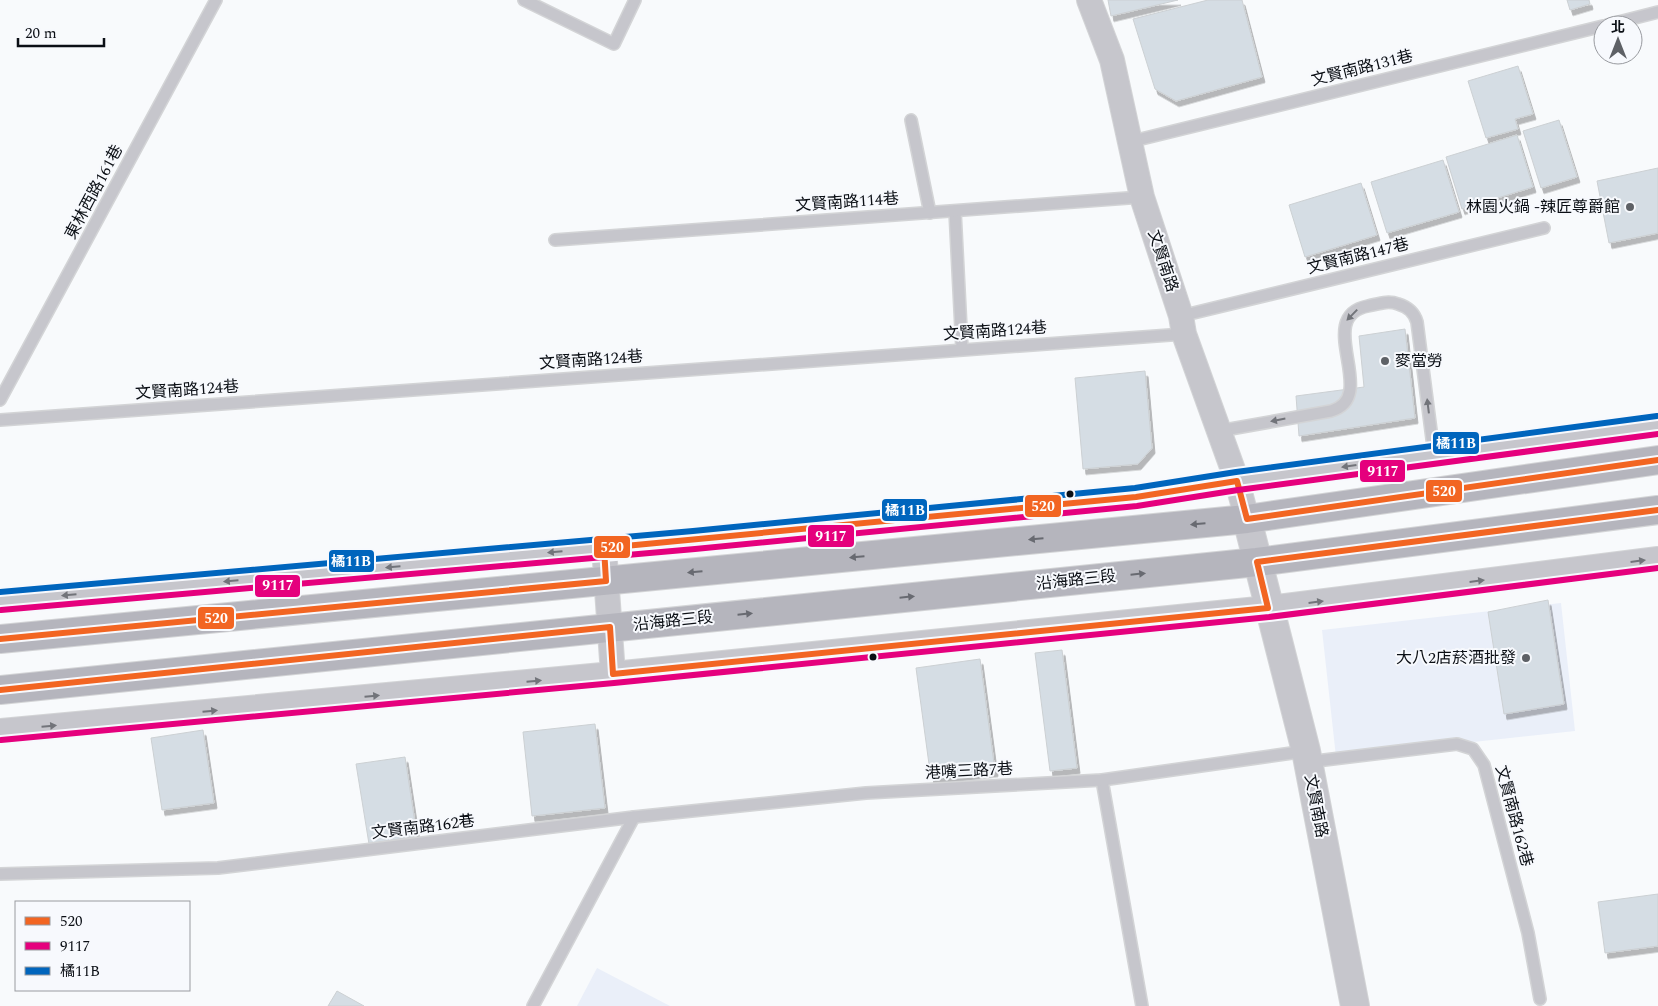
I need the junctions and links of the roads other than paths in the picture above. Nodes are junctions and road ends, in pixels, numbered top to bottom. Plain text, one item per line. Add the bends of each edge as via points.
1 (216, 0) edge
2 (524, 0) edge
3 (635, 0) edge
4 (1089, 0) edge
5 (1658, 12) edge
6 (1643, 16) edge
7 (1593, 28) edge
8 (911, 120) dead end
9 (1129, 142) junction
10 (1142, 197) junction
11 (955, 211) junction
12 (930, 213) junction
13 (1544, 228) dead end
14 (555, 240) dead end
15 (1182, 325) junction
16 (962, 349) junction
17 (0, 400) edge
18 (0, 420) edge
19 (1658, 425) edge
20 (1219, 431) junction
21 (1434, 454) junction
22 (1658, 460) edge
23 (1237, 481) junction
24 (1658, 510) edge
25 (1247, 519) junction
26 (604, 548) junction
27 (1658, 559) edge
28 (1257, 562) junction
29 (606, 581) junction
30 (0, 601) edge
31 (1268, 608) junction
32 (610, 627) junction
33 (0, 639) edge
34 (614, 674) junction
35 (0, 690) edge
36 (0, 731) edge
37 (1307, 757) junction
38 (1102, 780) junction
39 (634, 817) junction
40 (0, 874) edge
41 (1540, 999) dead end
42 (533, 1006) edge
43 (1142, 1006) edge
44 (1355, 1006) edge

1 - 17 lane, 東林西路161巷
2 - 3 lane via 614,44
4 - 9 street, 文賢南路 via 1112,60
5 - 6 lane, 文賢南路131巷
7 - 9 lane, 文賢南路131巷
8 - 12 lane
9 - 10 street, 文賢南路
10 - 11 lane, 文賢南路114巷
10 - 15 street, 文賢南路
11 - 12 lane, 文賢南路114巷
11 - 16 lane
12 - 14 lane, 文賢南路114巷
13 - 15 lane, 文賢南路147巷
15 - 16 lane, 文賢南路124巷
15 - 20 street, 文賢南路
16 - 18 lane, 文賢南路124巷
19 - 21 street
21 -> 20 lane via 1417,322 1409,309 1390,302 1361,307 1348,316 1344,332 1350,393 1342,406 1331,411
20 - 23 street, 文賢南路
21 -> 23 street
22 - 25 main road
23 - 25 street, 文賢南路
23 - 26 street via 1136,497
24 - 28 main road, 沿海路三段
25 - 28 street, 文賢南路
25 -> 29 main road
26 - 29 street
26 -> 30 street
31 -> 27 street
28 - 31 street, 文賢南路
32 -> 28 main road, 沿海路三段
29 - 32 street
29 - 33 main road
31 - 34 street
31 - 37 street, 文賢南路
32 - 34 street
32 - 35 main road, 沿海路三段
36 -> 34 street
37 - 38 lane, 港嘴三路7巷
37 - 41 lane, 文賢南路162巷 via 1457,744 1473,749 1484,765 1528,933
37 - 44 street, 文賢南路
38 - 39 lane, 港嘴三路7巷 via 866,793
38 - 43 lane
39 - 40 lane, 文賢南路162巷 via 218,868
39 - 42 lane

